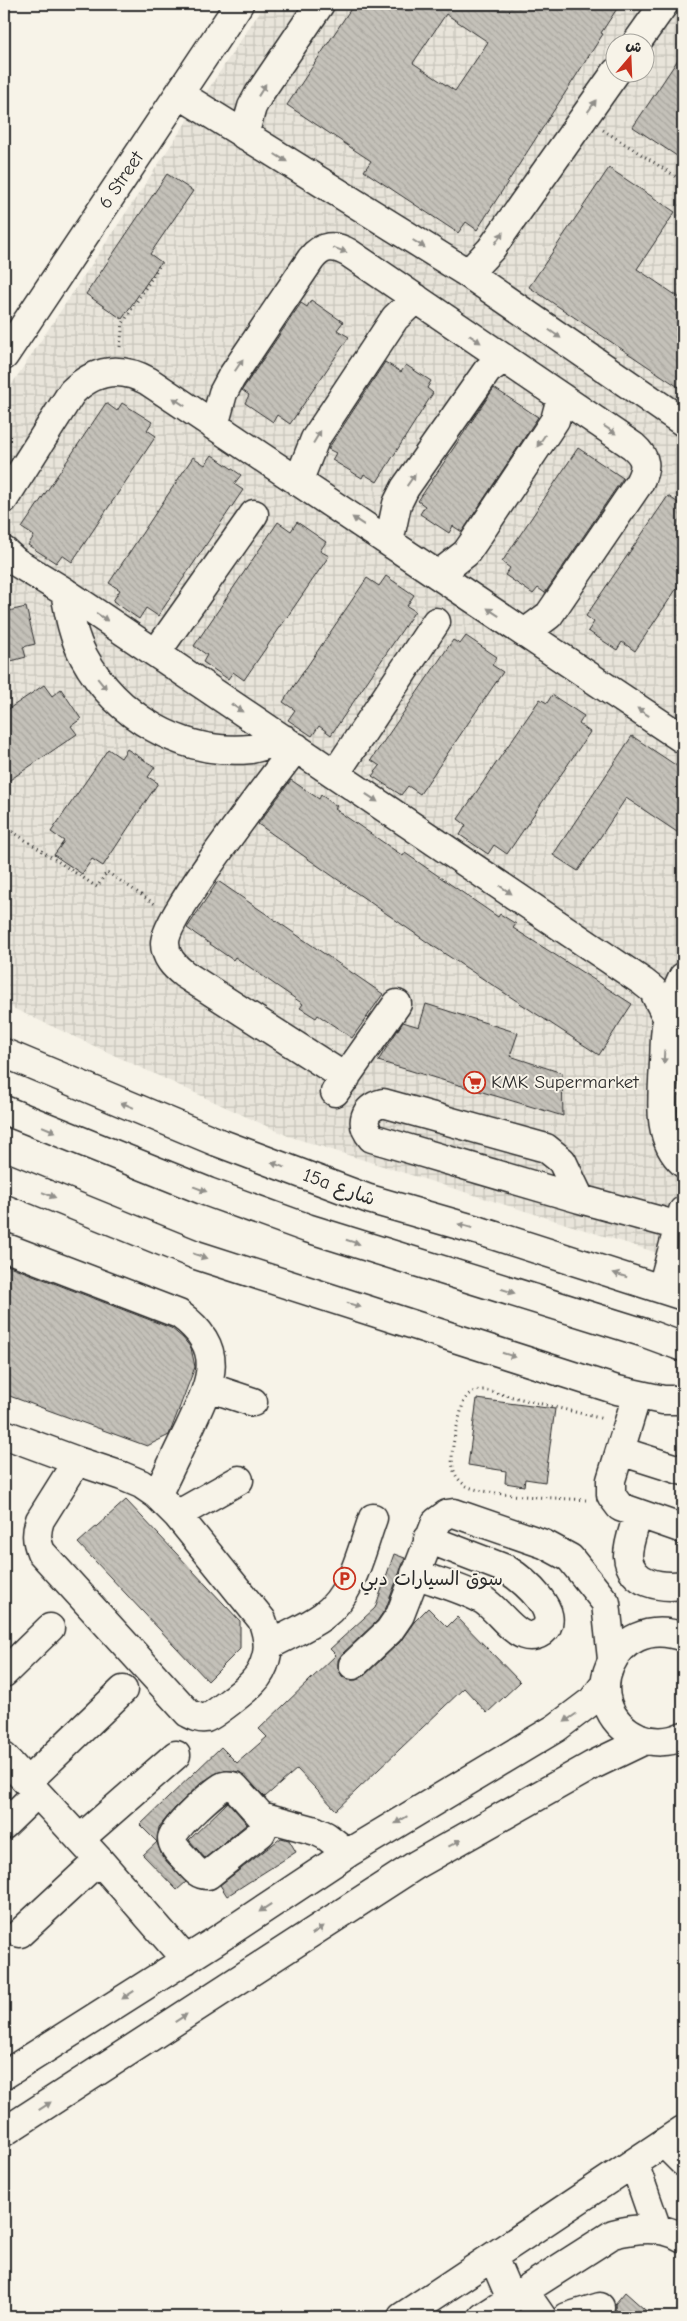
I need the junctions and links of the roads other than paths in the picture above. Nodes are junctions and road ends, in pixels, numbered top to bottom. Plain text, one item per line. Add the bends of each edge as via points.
1 (239, 4) edge
2 (320, 4) edge
3 (664, 4) edge
4 (644, 32) edge
5 (609, 82) edge
6 (179, 94) junction
7 (244, 135) junction
8 (464, 271) junction
9 (416, 298) junction
10 (4, 356) edge
11 (504, 358) junction
12 (562, 398) junction
13 (683, 422) edge
14 (214, 426) junction
15 (298, 482) junction
16 (4, 499) edge
17 (254, 514) dead end
18 (389, 542) junction
19 (4, 551) edge
20 (438, 575) junction
21 (65, 592) junction
22 (436, 622) dead end
23 (525, 633) junction
24 (156, 653) junction
25 (683, 739) edge
26 (290, 743) junction
27 (335, 774) junction
28 (683, 977) edge
29 (397, 1004) dead end
30 (667, 1017) junction
31 (4, 1053) edge
32 (4, 1110) edge
33 (683, 1163) edge
34 (4, 1177) edge
35 (580, 1199) junction
36 (681, 1219) edge
37 (4, 1247) edge
38 (673, 1292) edge
39 (683, 1347) edge
40 (208, 1388) junction
41 (637, 1395) junction
42 (683, 1400) edge
43 (253, 1402) dead end
44 (4, 1434) edge
45 (624, 1438) junction
46 (77, 1461) junction
47 (683, 1471) edge
48 (239, 1480) dead end
49 (157, 1495) junction
50 (638, 1514) junction
51 (177, 1515) junction
52 (373, 1518) dead end
53 (683, 1529) edge
54 (428, 1539) junction
55 (415, 1574) junction
56 (683, 1585) edge
57 (451, 1587) junction
58 (606, 1603) junction
59 (400, 1615) junction
60 (50, 1628) dead end
61 (674, 1632) edge
62 (268, 1646) junction
63 (612, 1659) junction
64 (353, 1665) dead end
65 (4, 1673) edge
66 (605, 1684) junction
67 (123, 1690) dead end
68 (663, 1739) edge
69 (176, 1755) dead end
70 (683, 1756) edge
71 (4, 1757) edge
72 (32, 1787) junction
73 (261, 1816) dead end
74 (4, 1825) edge
75 (80, 1839) junction
76 (348, 1853) junction
77 (99, 1860) junction
78 (20, 1933) dead end
79 (186, 1960) junction
80 (4, 2075) edge
81 (4, 2132) edge
82 (677, 2145) edge
83 (634, 2163) junction
84 (657, 2229) junction
85 (683, 2238) edge
86 (492, 2257) junction
87 (517, 2295) junction
88 (600, 2307) dead end
89 (402, 2317) edge
90 (483, 2317) edge
91 (542, 2317) edge
92 (567, 2317) edge

1 - 6 street, 6 Street
7 -> 2 street via 259,94
3 - 4 street
8 -> 5 street via 491,249
6 - 7 street
6 - 10 street, 6 Street
7 -> 8 street
8 -> 13 street
9 -> 11 street
14 -> 9 street via 231,378 317,252 324,248 342,249
15 -> 9 street via 315,439 395,318
11 - 12 street
18 -> 11 street via 397,504 405,488 487,370
12 -> 20 street via 555,420 466,553
12 -> 23 street via 633,446 644,458 646,467 639,483 557,604 538,625
14 - 15 street
14 -> 16 street via 131,373 99,373 72,392
18 -> 15 street
17 - 24 street
18 - 20 street
19 - 21 street
23 -> 20 street
21 -> 24 street
21 -> 26 street via 71,625 97,678 126,709 154,728 185,742 218,748 252,749
22 - 27 street
25 -> 23 street
24 -> 26 street
26 - 27 street
26 - 29 street via 174,918 165,943 167,956 184,974 341,1085
27 -> 30 street via 643,982 653,990
28 - 30 street
30 -> 33 street via 663,1125 668,1142
38 -> 31 street, 15a شارع via 369,1199 217,1142
32 -> 39 street via 307,1228
34 -> 41 street via 196,1255
35 - 35 street via 562,1161 546,1148 383,1103 366,1112 363,1121 365,1131 372,1138
35 - 36 street
36 - 38 street
37 - 40 street via 180,1314 192,1323 208,1347 211,1362
40 - 43 street
40 - 49 street
41 - 42 street
41 - 45 street
44 - 46 street
45 - 47 street
45 - 50 street via 610,1487 614,1502
46 - 49 street via 141,1484
46 - 62 street via 36,1530 41,1552 188,1713 196,1718 206,1718 253,1682 266,1659
48 - 51 street
49 - 51 street
50 - 53 street
50 - 56 street via 628,1556 635,1574 651,1584
51 - 62 street via 255,1608 267,1632
52 - 62 street via 349,1584 333,1607
54 - 55 street
54 - 57 street via 514,1574 548,1610 550,1620 547,1628 531,1637 522,1634 483,1601
54 - 58 street via 436,1522 454,1513 544,1544 570,1558
55 - 57 street
55 - 59 street
57 - 59 street via 423,1597
58 - 61 street via 639,1624
58 - 63 street
59 - 64 street via 389,1631
60 - 65 street
61 - 63 street via 640,1635 624,1645
63 - 66 street
66 - 68 street via 607,1702 628,1732
66 -> 76 street via 593,1700 556,1728
67 - 72 street
68 - 70 street
81 -> 68 street via 416,1865 593,1765
69 - 75 street
71 - 72 street
72 - 74 street
72 - 75 street
73 - 76 street via 316,1831
75 - 77 street
76 -> 79 street
77 - 78 street
77 - 79 street
79 -> 80 street
82 - 83 street
83 - 84 street
83 - 86 street
84 - 85 street
84 - 87 street via 634,2228 613,2234
86 - 87 street
86 - 89 street
87 - 90 street
87 - 91 street
88 - 92 street

